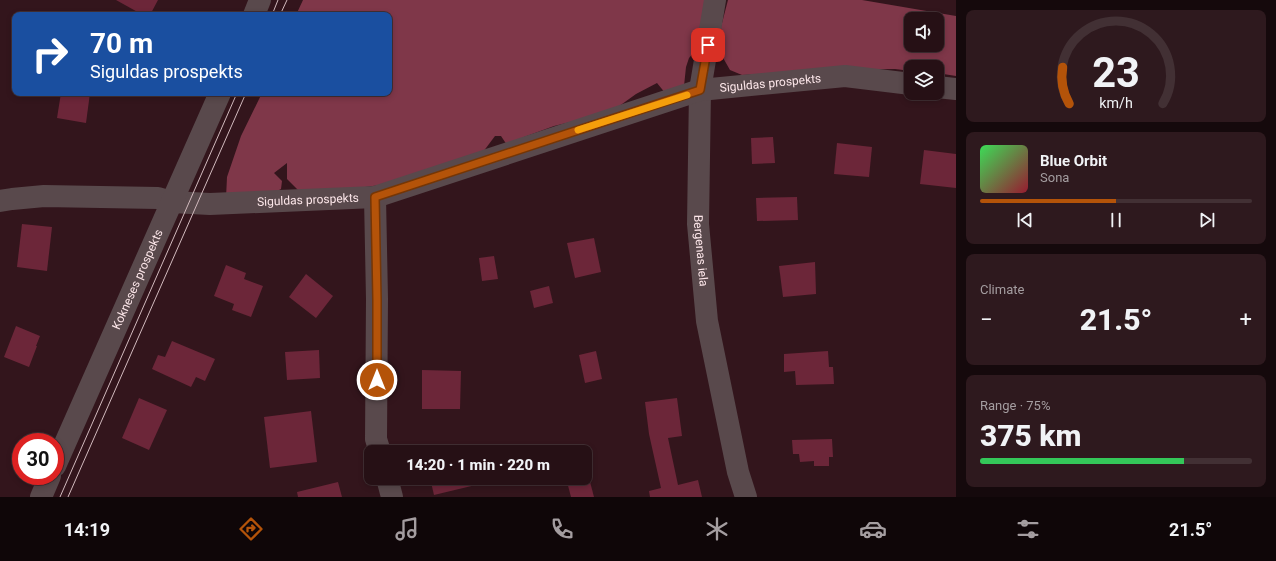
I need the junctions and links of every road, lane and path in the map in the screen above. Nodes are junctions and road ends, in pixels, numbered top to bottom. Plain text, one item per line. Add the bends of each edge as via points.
1 (260, 0) edge
2 (715, 0) edge
3 (255, 12) edge
4 (904, 83) edge
5 (944, 88) edge
6 (956, 89) edge
7 (700, 90) junction
8 (219, 96) edge
9 (375, 197) junction
10 (0, 201) edge
11 (172, 202) junction
12 (378, 445) edge
13 (64, 446) edge
14 (46, 485) edge
15 (389, 485) edge
16 (41, 497) edge
17 (392, 497) edge
18 (746, 497) edge

1 - 3 street
2 - 7 street, Bergenas iela
4 - 7 street, Siguldas prospekts via 845,76
5 - 6 street
7 - 9 street, Siguldas prospekts
7 - 18 street, Bergenas iela via 698,224 707,313 738,472
8 - 11 street, Kokneses prospekts
9 - 11 street, Siguldas prospekts via 210,204
9 - 12 street
10 - 11 street, Siguldas prospekts via 44,196 158,198
11 - 13 street, Kokneses prospekts
14 - 16 street
15 - 17 street

